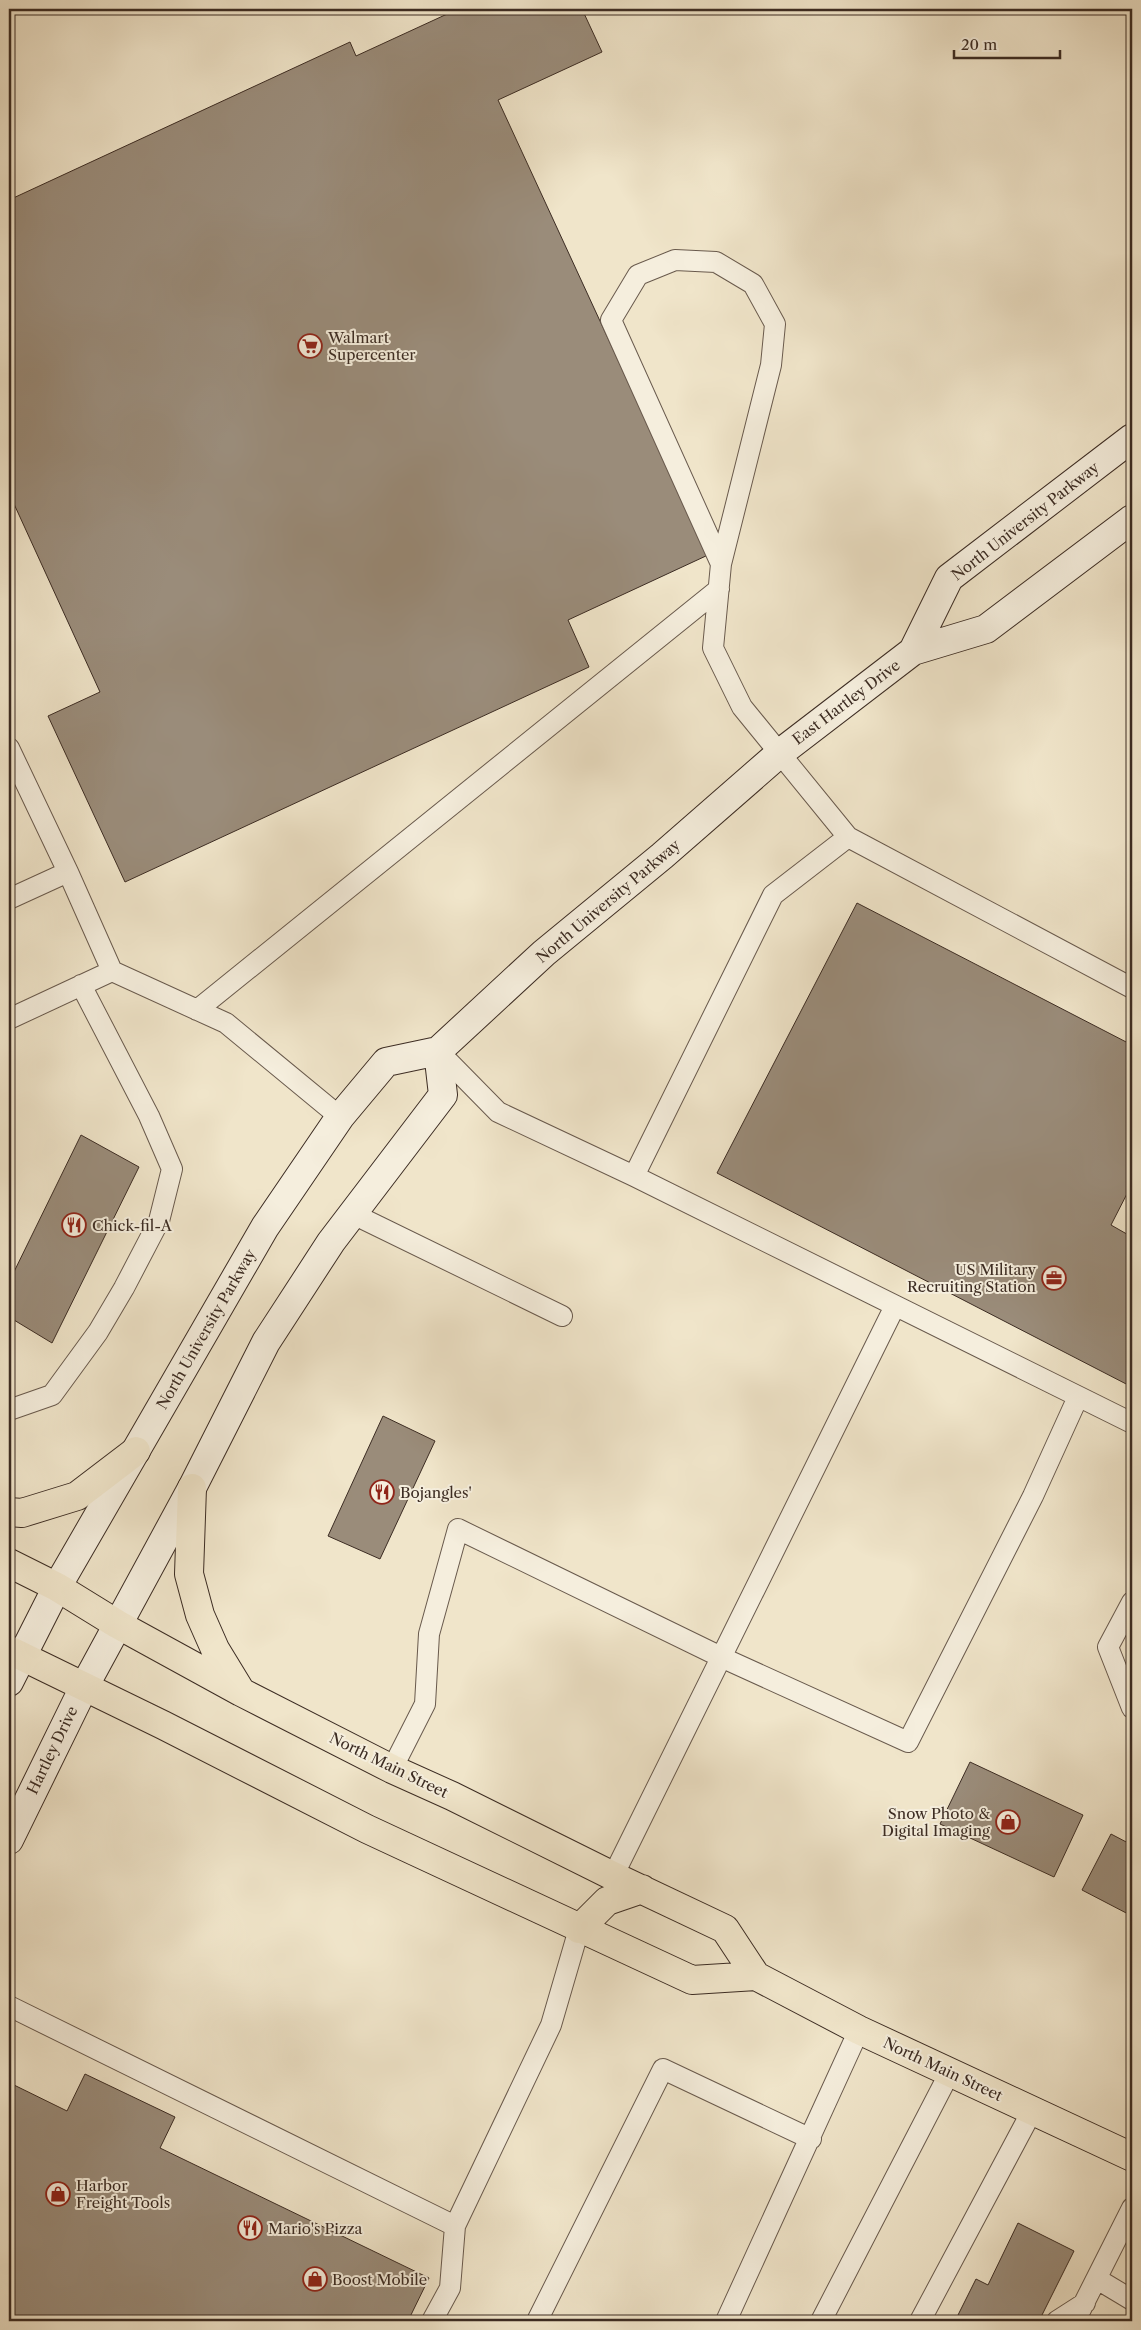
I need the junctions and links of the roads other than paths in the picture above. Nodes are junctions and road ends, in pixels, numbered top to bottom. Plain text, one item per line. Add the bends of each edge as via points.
1 (1132, 438) edge
2 (1132, 519) edge
3 (721, 564) junction
4 (719, 589) junction
5 (913, 651) junction
6 (9, 748) edge
7 (780, 752) junction
8 (16, 784) edge
9 (848, 837) junction
10 (68, 872) junction
11 (9, 899) edge
12 (112, 971) junction
13 (81, 985) junction
14 (1132, 988) edge
15 (197, 1010) junction
16 (9, 1019) edge
17 (438, 1051) junction
18 (340, 1117) junction
19 (634, 1176) junction
20 (353, 1214) junction
21 (895, 1306) junction
22 (562, 1316) dead end
23 (1078, 1396) junction
24 (9, 1410) edge
25 (1132, 1423) edge
26 (136, 1451) junction
27 (192, 1488) junction
28 (9, 1512) edge
29 (9, 1562) edge
30 (57, 1587) junction
31 (1132, 1602) edge
32 (118, 1624) junction
33 (15, 1653) edge
34 (722, 1658) junction
35 (9, 1682) edge
36 (84, 1687) junction
37 (241, 1692) junction
38 (1132, 1708) edge
39 (392, 1769) junction
40 (9, 1840) edge
41 (613, 1876) junction
42 (642, 1889) junction
43 (579, 1928) junction
44 (756, 1976) junction
45 (9, 2006) edge
46 (859, 2030) junction
47 (950, 2072) junction
48 (1032, 2111) junction
49 (810, 2139) junction
50 (1132, 2157) edge
51 (1132, 2208) edge
52 (456, 2226) junction
53 (1097, 2279) junction
54 (1132, 2300) edge
55 (1085, 2303) junction
56 (432, 2321) edge
57 (543, 2321) edge
58 (726, 2321) edge
59 (821, 2321) edge
60 (920, 2321) edge
61 (1057, 2321) edge
62 (1076, 2321) edge

1 - 5 main road, North University Parkway via 949,578
2 - 5 main road via 986,629
3 - 3 lane via 771,365 775,324 753,284 716,262 675,260 638,275 611,320
3 - 4 lane
4 - 7 lane via 714,648 742,707
4 - 15 lane
5 - 7 main road, East Hartley Drive
6 - 8 lane
7 - 9 lane
7 - 17 main road, North University Parkway via 662,856 544,953
8 - 10 lane
9 - 14 lane
9 - 19 lane via 773,895
10 - 11 lane
10 - 12 lane
12 - 13 lane
12 - 15 lane
13 - 16 lane
13 - 24 lane via 149,1116 172,1169 159,1221 98,1332 52,1395
15 - 18 lane via 226,1023
17 - 18 main road, North University Parkway via 386,1062
17 - 19 lane via 498,1112
17 - 20 main road via 443,1095
18 - 26 main road, North University Parkway via 265,1227
19 - 21 lane
20 - 22 lane
20 - 27 main road via 266,1342
21 - 23 lane
21 - 34 lane
23 - 25 lane
23 - 34 lane via 1033,1496 908,1742
26 - 28 main road via 77,1496 22,1513
26 - 30 main road, North University Parkway
27 - 32 main road
27 - 37 main road via 189,1574 200,1615 215,1650
29 - 30 main road, North Main Street
30 - 32 main road, North Main Street
30 - 33 main road, North University Parkway
31 - 38 lane via 1108,1647
32 - 36 main road
32 - 37 main road, North Main Street
33 - 35 main road
33 - 36 main road
34 - 39 lane via 458,1529 429,1634 425,1704
34 - 41 lane
36 - 40 main road, Hartley Drive
36 - 43 main road via 366,1829
37 - 39 main road, North Main Street
39 - 41 main road, North Main Street
41 - 42 main road, North Main Street
42 - 43 main road via 607,1901
42 - 44 main road, North Main Street via 725,1929
43 - 44 main road via 692,1980
43 - 52 lane via 551,2025
44 - 46 main road, North Main Street
45 - 52 lane
46 - 47 main road, North Main Street
46 - 49 lane
47 - 48 main road, North Main Street
47 - 59 lane
48 - 50 main road, North Main Street
48 - 60 lane
49 - 57 lane via 663,2069 538,2319
49 - 58 lane
51 - 53 lane
52 - 56 lane via 450,2288
53 - 54 lane
53 - 55 lane
55 - 61 lane
55 - 62 lane

